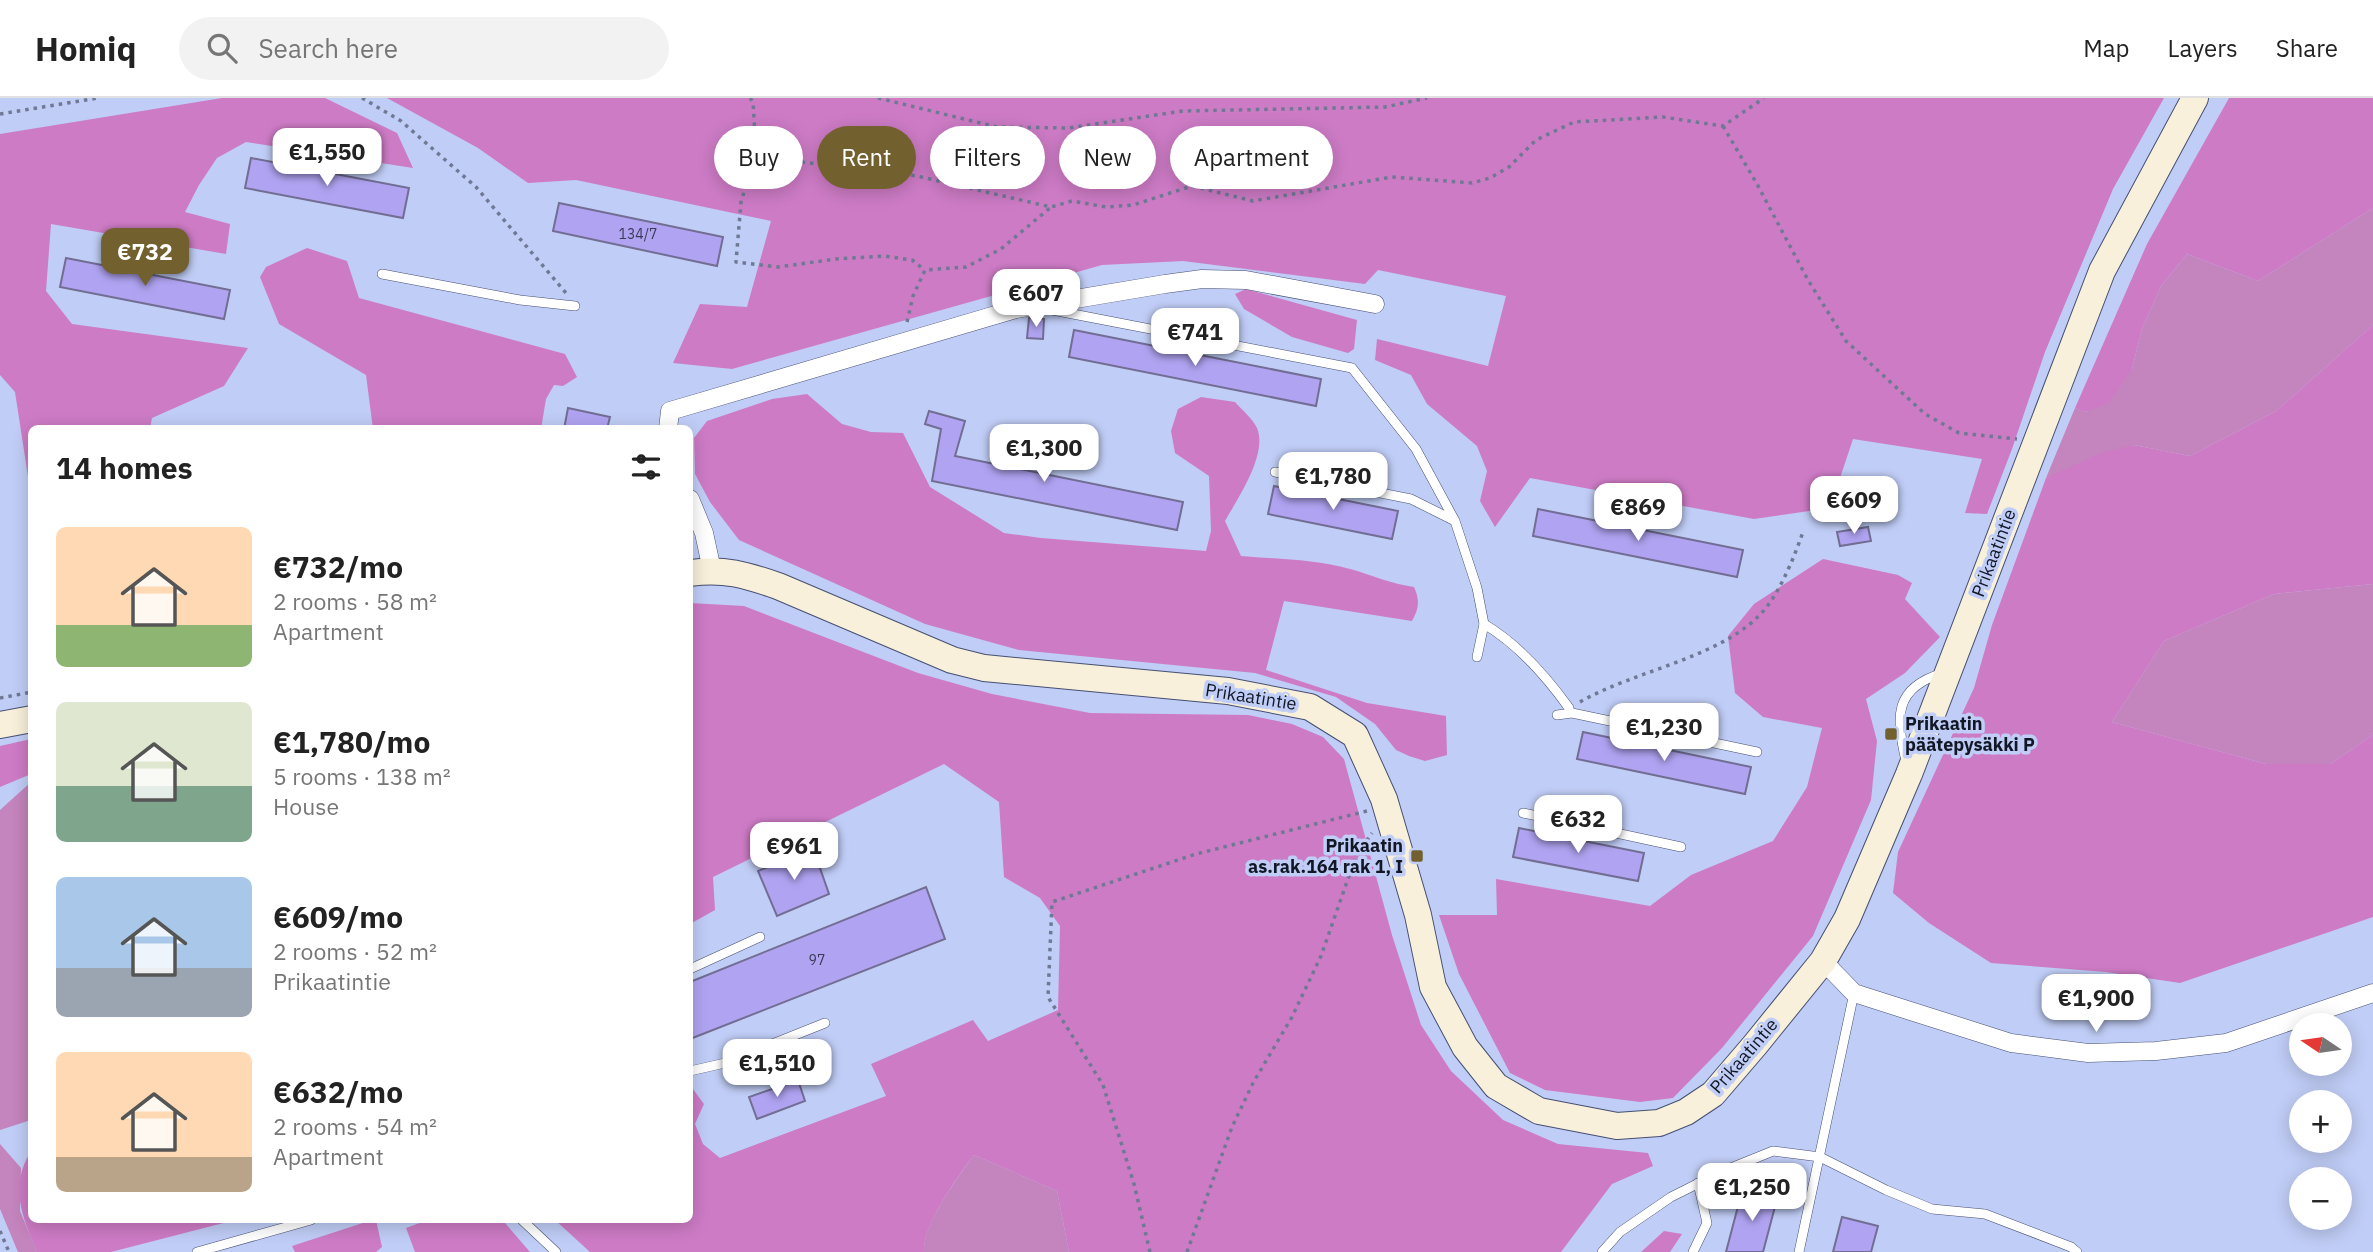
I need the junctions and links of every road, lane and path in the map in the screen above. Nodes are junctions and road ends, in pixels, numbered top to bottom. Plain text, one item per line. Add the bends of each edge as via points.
1 (98, 98) edge
2 (362, 98) edge
3 (750, 98) edge
4 (878, 98) edge
5 (1427, 98) edge
6 (1764, 98) edge
7 (2194, 98) edge
8 (0, 114) edge
9 (754, 126) edge
10 (1723, 126) junction
11 (803, 162) edge
12 (745, 189) edge
13 (1051, 206) junction
14 (925, 271) junction
15 (382, 274) dead end
16 (1375, 304) dead end
17 (575, 306) joint
18 (1035, 307) junction
19 (902, 343) junction
20 (668, 425) edge
21 (2037, 440) junction
22 (1275, 472) dead end
23 (693, 506) edge
24 (1455, 521) junction
25 (1803, 532) dead end
26 (701, 572) edge
27 (1484, 624) junction
28 (1477, 657) dead end
29 (28, 693) edge
30 (0, 698) edge
31 (1569, 708) joint
32 (1557, 715) dead end
33 (28, 720) edge
34 (0, 725) edge
35 (1757, 752) dead end
36 (1386, 806) junction
37 (1523, 813) dead end
38 (1681, 847) dead end
39 (760, 937) dead end
40 (1823, 961) junction
41 (693, 968) edge
42 (1854, 993) junction
43 (2373, 993) edge
44 (825, 1023) dead end
45 (693, 1070) edge
46 (1819, 1157) junction
47 (1698, 1183) junction
48 (300, 1223) edge
49 (525, 1223) edge
50 (0, 1231) edge
51 (9, 1252) edge
52 (197, 1252) edge
53 (556, 1252) edge
54 (1150, 1252) edge
55 (1187, 1252) edge
56 (1602, 1252) edge
57 (1693, 1252) edge
58 (1799, 1252) edge
59 (2077, 1252) edge

1 - 8 path
2 - 17 path via 401,121 477,187
3 - 9 path
4 - 5 path via 997,127 1068,128 1183,111 1385,107
6 - 10 path
7 - 21 street, Prikaatintie via 2102,271
10 - 13 path via 1663,117 1574,122 1535,140 1509,167 1472,183 1392,177 1253,201 1192,186 1133,205 1106,207 1072,201
10 - 21 path via 1846,341 1925,414 1959,433
11 - 13 path via 917,176
12 - 14 path via 736,262 778,267 884,256 912,260
13 - 14 path via 1001,249 966,267
14 - 19 path via 913,296
15 - 17 lane
16 - 18 street via 1246,280 1202,279
18 - 19 street
18 - 24 lane via 1352,368 1416,449
19 - 20 street via 670,411
21 - 40 street, Prikaatintie via 1909,774 1847,919
22 - 24 lane via 1411,499
23 - 26 street via 704,533
24 - 27 lane
25 - 31 path via 1765,609 1739,634 1621,681
26 - 36 street, Prikaatintie via 749,576 952,660 984,668 1228,691 1310,707 1355,735
27 - 28 lane
27 - 31 lane via 1526,658
29 - 30 path
32 - 35 lane via 1572,713
33 - 34 street
36 - 40 street, Prikaatintie via 1418,915 1433,987 1465,1047 1496,1086 1539,1111 1617,1126 1659,1123 1686,1112 1713,1094
36 - 54 path via 1196,854 1052,902 1048,997 1103,1085
36 - 55 path via 1356,856 1321,956 1292,1017 1231,1127
37 - 38 lane
39 - 41 lane
40 - 42 street
42 - 43 street via 2011,1043 2088,1053 2226,1043
42 - 46 lane
44 - 45 lane via 725,1063
46 - 47 lane via 1773,1151
46 - 58 lane
46 - 59 lane via 1932,1209 1985,1214
47 - 56 lane via 1620,1232
47 - 57 lane via 1707,1223
48 - 52 lane
49 - 53 lane
50 - 51 path

